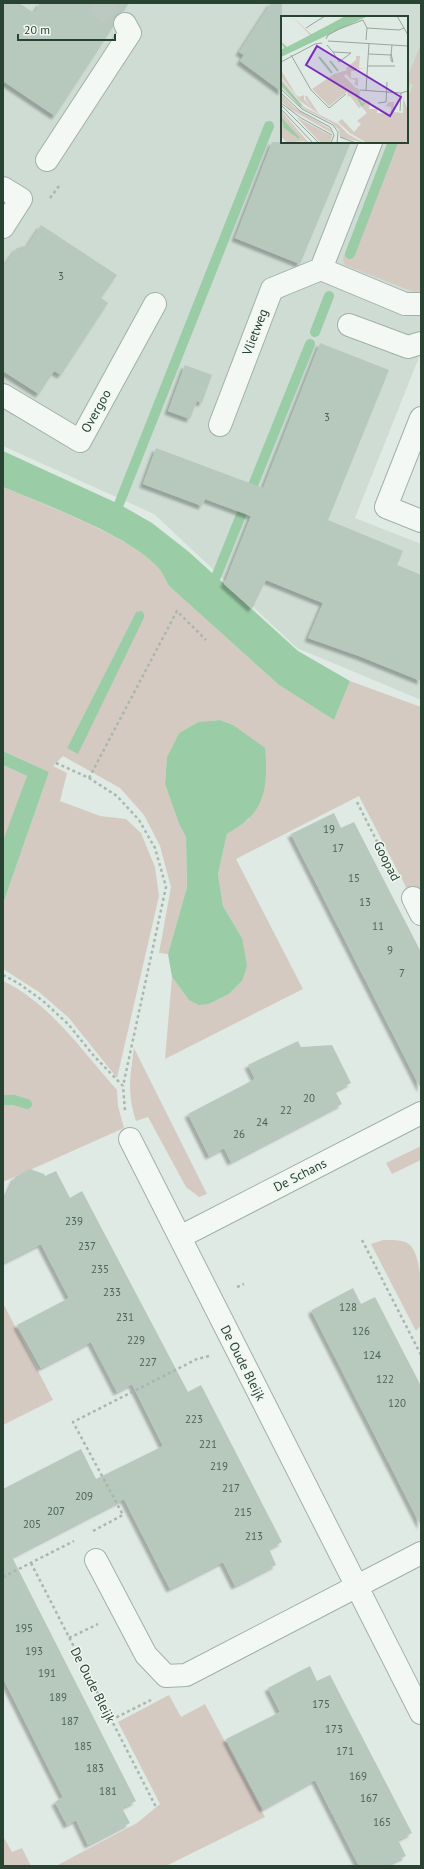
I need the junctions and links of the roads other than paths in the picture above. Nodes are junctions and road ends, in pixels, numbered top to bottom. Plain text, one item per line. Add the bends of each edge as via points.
1 (125, 24) dead end
2 (371, 143) edge
3 (47, 160) dead end
4 (3, 188) edge
5 (3, 226) edge
6 (321, 269) junction
7 (155, 304) dead end
8 (421, 304) edge
9 (349, 324) dead end
10 (421, 343) edge
11 (3, 395) edge
12 (421, 418) edge
13 (220, 425) dead end
14 (421, 521) edge
15 (421, 1114) edge
16 (130, 1139) road end
17 (180, 1237) junction
18 (421, 1553) edge
19 (96, 1560) dead end
20 (356, 1586) junction
21 (421, 1713) edge

1 - 3 street via 130,34
2 - 6 street
4 - 5 street via 21,199
6 - 8 street via 405,304
6 - 13 street, Vlietweg via 272,289
7 - 11 street, Overgoo via 80,441
9 - 10 street via 408,347
12 - 14 street via 386,507
15 - 17 street, De Schans
16 - 17 street, De Oude Bleijk
17 - 20 street, De Oude Bleijk
18 - 20 street
19 - 20 street via 146,1655 166,1676 186,1675
20 - 21 street, De Oude Bleijk

